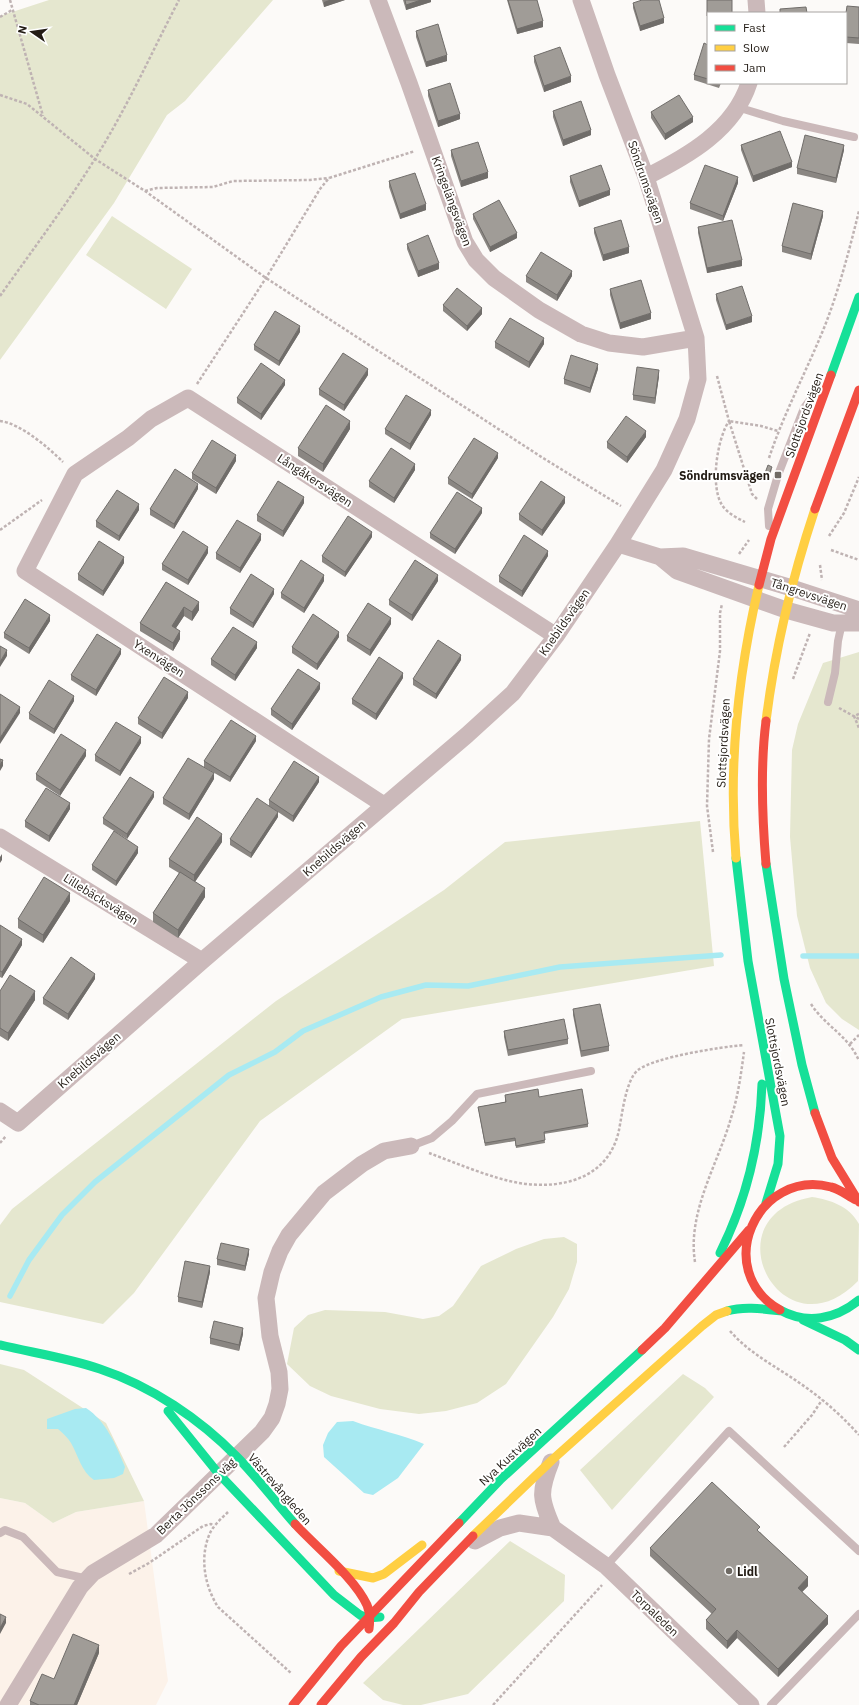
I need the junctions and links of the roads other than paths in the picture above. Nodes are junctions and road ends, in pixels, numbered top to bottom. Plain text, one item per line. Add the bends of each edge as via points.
1 (378, 0) edge
2 (582, 0) edge
3 (756, 0) edge
4 (757, 12) edge
5 (750, 84) edge
6 (737, 106) junction
7 (854, 137) dead end
8 (646, 177) junction
9 (859, 297) edge
10 (696, 338) junction
11 (833, 369) junction
12 (859, 390) edge
13 (75, 474) joint
14 (771, 539) junction
15 (618, 544) junction
16 (660, 557) junction
17 (760, 579) junction
18 (792, 588) junction
19 (755, 599) junction
20 (786, 610) junction
21 (859, 610) edge
22 (842, 623) junction
23 (859, 623) edge
24 (556, 636) junction
25 (828, 702) road end
26 (384, 805) junction
27 (0, 837) edge
28 (202, 961) junction
29 (762, 1043) junction
30 (591, 1071) dead end
31 (0, 1111) edge
32 (411, 1146) joint
33 (859, 1202) edge
34 (766, 1203) junction
35 (749, 1230) junction
36 (707, 1278) junction
37 (859, 1300) edge
38 (782, 1311) junction
39 (793, 1316) junction
40 (0, 1345) edge
41 (859, 1350) edge
42 (152, 1394) junction
43 (236, 1457) junction
44 (552, 1460) junction
45 (218, 1473) junction
46 (455, 1527) junction
47 (553, 1528) junction
48 (0, 1534) edge
49 (459, 1550) junction
50 (859, 1551) edge
51 (610, 1569) junction
52 (339, 1571) junction
53 (88, 1578) junction
54 (419, 1592) junction
55 (334, 1596) junction
56 (340, 1613) dead end
57 (859, 1614) edge
58 (369, 1617) junction
59 (342, 1631) dead end
60 (340, 1646) junction
61 (361, 1657) junction
62 (8, 1705) edge
63 (293, 1705) edge
64 (321, 1705) edge
65 (750, 1705) edge
66 (772, 1705) edge

1 - 10 street, Kringelängsvägen via 465,242 476,260 494,278 539,310 581,334 609,343 643,347
2 - 8 street, Söndrumsvägen
3 - 4 street
5 - 6 street
6 - 7 lane via 783,121
6 - 8 street via 726,124 706,142 682,160
8 - 10 street, Söndrumsvägen
9 - 11 main road, Slottsjordsvägen
10 - 15 street, Söndrumsvägen via 698,379 687,419 664,470
11 - 14 main road, Slottsjordsvägen
11 - 14 lane via 804,408 778,475 768,509
12 - 18 main road, Slottsjordsvägen via 819,499
13 - 24 street, Långåkersvägen via 151,419 188,398
13 - 26 street, Yxenvägen via 25,571
14 - 17 main road, Slottsjordsvägen
15 - 16 street
15 - 24 street, Knebildsvägen
16 - 17 street via 682,556
16 - 19 street via 677,571
17 - 18 street, Tångrevsvägen
17 - 19 main road, Slottsjordsvägen
18 - 20 main road, Slottsjordsvägen
18 - 21 street, Tångrevsvägen
19 - 20 street
19 - 29 main road, Slottsjordsvägen via 745,646 736,714 732,804 748,966
20 - 22 street, Tångrevsvägen via 815,619
20 - 33 main road, Slottsjordsvägen via 773,672 764,737 763,818 768,881 802,1065 820,1129 837,1167
22 - 23 street, Tångrevsvägen
22 - 25 lane via 836,673
24 - 26 street, Knebildsvägen via 513,693
26 - 28 street, Knebildsvägen
27 - 28 street, Lillebäcksvägen
28 - 31 street, Knebildsvägen via 18,1123
29 - 34 main road, Slottsjordsvägen via 772,1089 780,1149 774,1185
29 - 36 main road via 760,1121 752,1163 733,1226
30 - 32 lane via 477,1094 432,1138
32 - 43 street, Berta Jönssons väg via 384,1151 324,1193 280,1251 266,1298 270,1336 279,1372 277,1404 272,1418 262,1432
33 - 34 main road, Slottsjordsvägen via 840,1190 813,1184 785,1190
34 - 35 main road, Slottsjordsvägen
35 - 36 main road, Nya Kustvägen
35 - 38 main road, Slottsjordsvägen via 746,1254 751,1277 764,1297
36 - 46 main road, Nya Kustvägen via 665,1328 501,1479
37 - 39 main road, Slottsjordsvägen via 830,1317 818,1319
38 - 39 main road, Slottsjordsvägen
38 - 44 main road via 742,1308 716,1315
39 - 41 main road via 845,1340
40 - 42 main road, Västrevångleden via 89,1366 125,1379
42 - 43 main road, Västrevångleden via 194,1419
42 - 45 main road, Västrevångleden via 180,1424
43 - 45 street, Berta Jönssons väg
43 - 52 main road, Västrevångleden
44 - 47 street via 542,1493 544,1507
44 - 49 main road
45 - 53 street, Berta Jönssons väg via 156,1534
45 - 55 main road, Västrevångleden
46 - 52 main road via 435,1534 384,1574 373,1578
46 - 58 main road, Nya Kustvägen
47 - 49 street, Torpaleden via 519,1522 500,1528
47 - 51 street, Torpaleden
48 - 53 lane via 5,1530 23,1537 57,1572
49 - 54 main road
50 - 51 lane via 729,1431
51 - 65 street, Torpaleden
52 - 58 main road, Västrevångleden via 358,1591
53 - 62 street, Berta Jönssons väg via 68,1604
54 - 58 main road via 393,1614
54 - 61 main road
55 - 56 main road
55 - 58 main road, Västrevångleden via 354,1612
57 - 66 lane
58 - 60 main road, Nya Kustvägen
58 - 61 main road via 369,1631
59 - 60 main road
60 - 63 main road, Nya Kustvägen
61 - 64 main road

